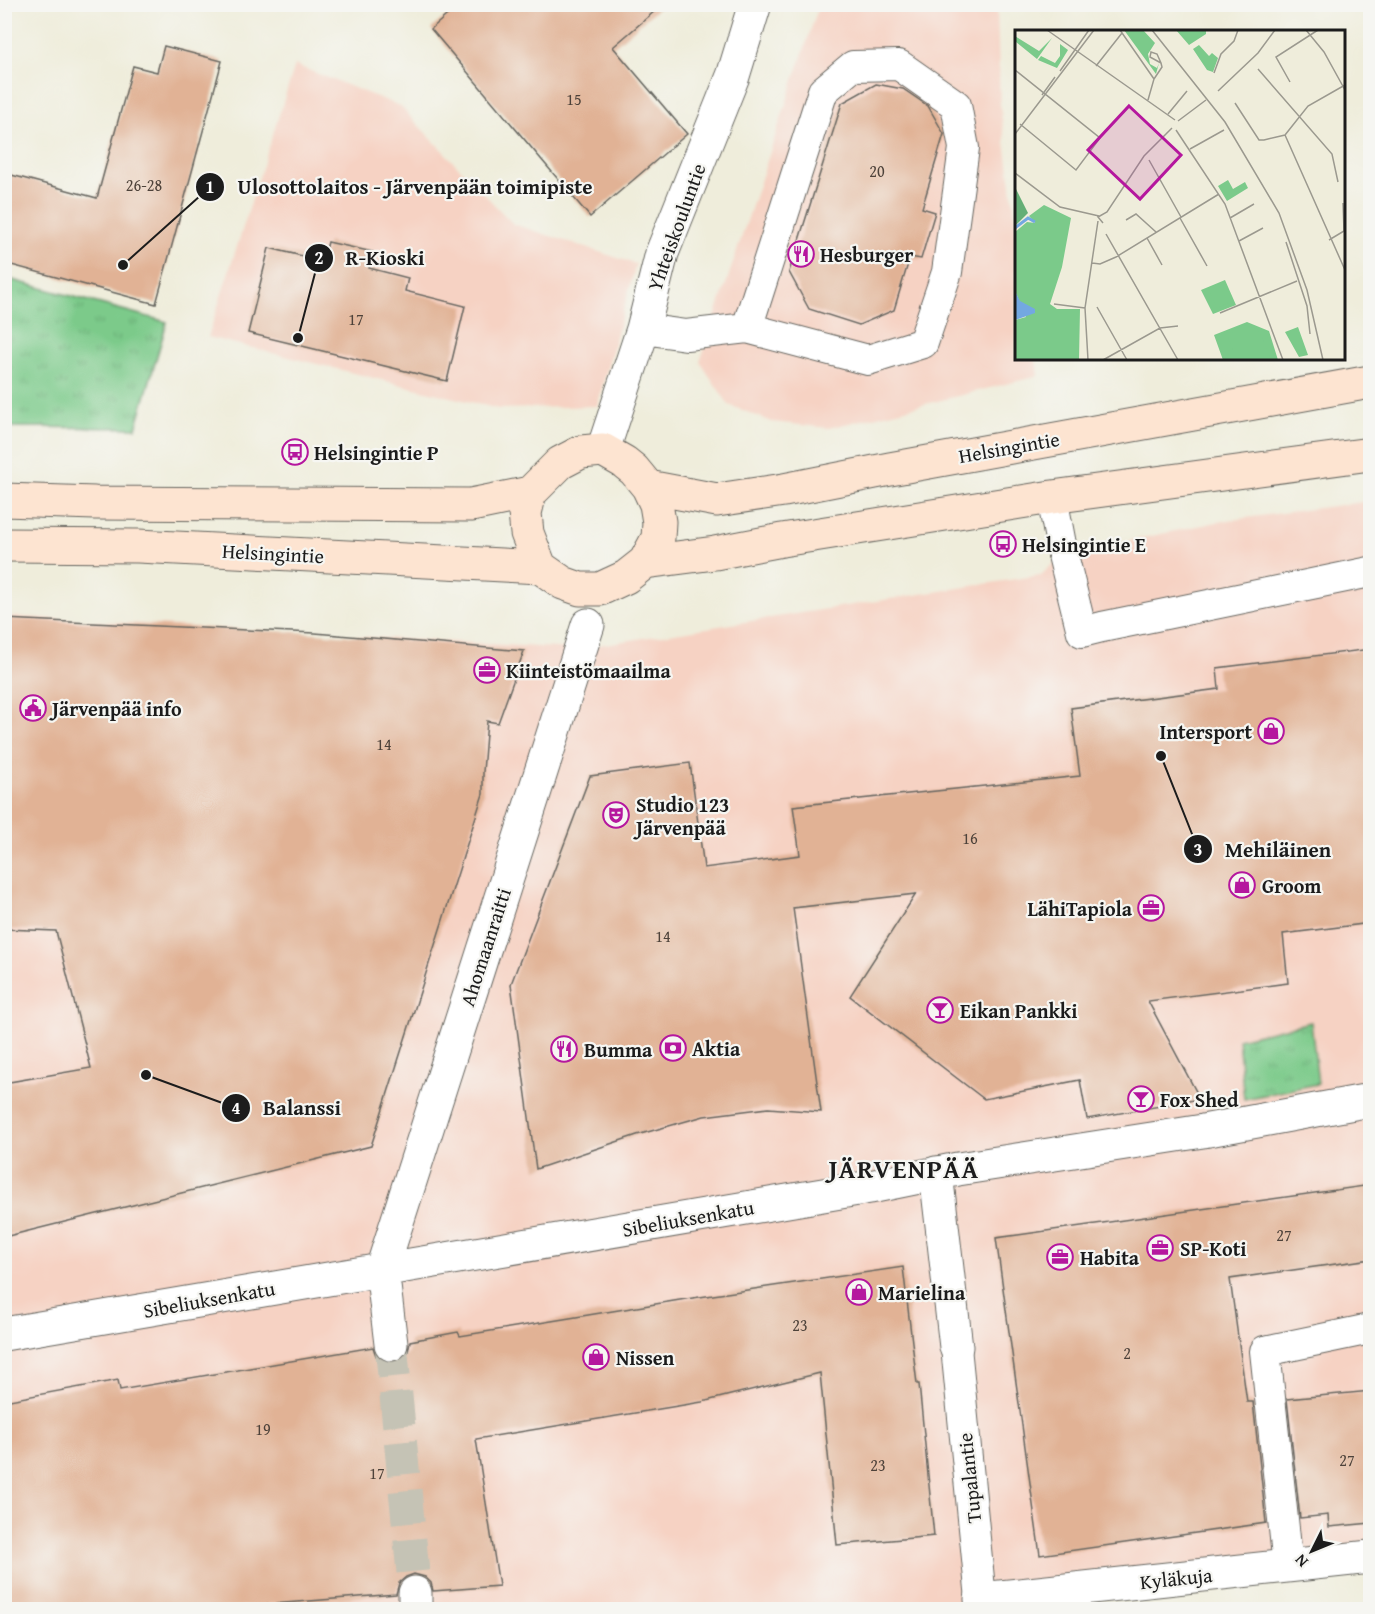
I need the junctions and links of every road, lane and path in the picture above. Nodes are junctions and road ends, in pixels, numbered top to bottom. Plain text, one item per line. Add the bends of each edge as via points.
1 (754, 4) edge
2 (747, 328) junction
3 (643, 329) junction
4 (1371, 382) edge
5 (603, 450) junction
6 (1371, 454) edge
7 (648, 487) junction
8 (530, 493) junction
9 (1053, 496) junction
10 (4, 500) edge
11 (4, 545) edge
12 (645, 562) junction
13 (540, 567) junction
14 (1371, 572) edge
15 (588, 625) dead end
16 (1371, 1100) edge
17 (936, 1173) junction
18 (382, 1269) junction
19 (1371, 1329) edge
20 (4, 1334) edge
21 (391, 1344) tunnel mouth
22 (956, 1347) joint
23 (1371, 1557) edge
24 (1288, 1566) junction
25 (982, 1604) edge

1 - 3 street, Yhteiskouluntie via 733,76 662,253
2 - 2 lane via 868,360 923,343 949,261 964,148 956,105 899,65 853,66 823,91
2 - 3 lane via 686,335
3 - 5 street, Yhteiskouluntie
4 - 7 main road, Helsingintie via 717,500
5 - 7 main road via 634,470
5 - 8 main road via 581,452 560,463
6 - 9 main road
7 - 12 main road via 659,522 658,538
8 - 10 main road via 471,505
8 - 13 main road via 525,513 527,533
9 - 12 main road
9 - 14 lane via 1082,632
11 - 13 main road, Helsingintie via 138,546
12 - 13 main road via 626,577 600,589 580,589 563,583
15 - 18 street, Ahomaanraitti
16 - 17 street, Sibeliuksenkatu
17 - 18 street, Sibeliuksenkatu
17 - 22 street
18 - 20 street, Sibeliuksenkatu
18 - 21 street
19 - 24 lane via 1265,1351
22 - 25 lane, Tupalantie
23 - 24 street, Kyläkuja
24 - 25 street, Kyläkuja

